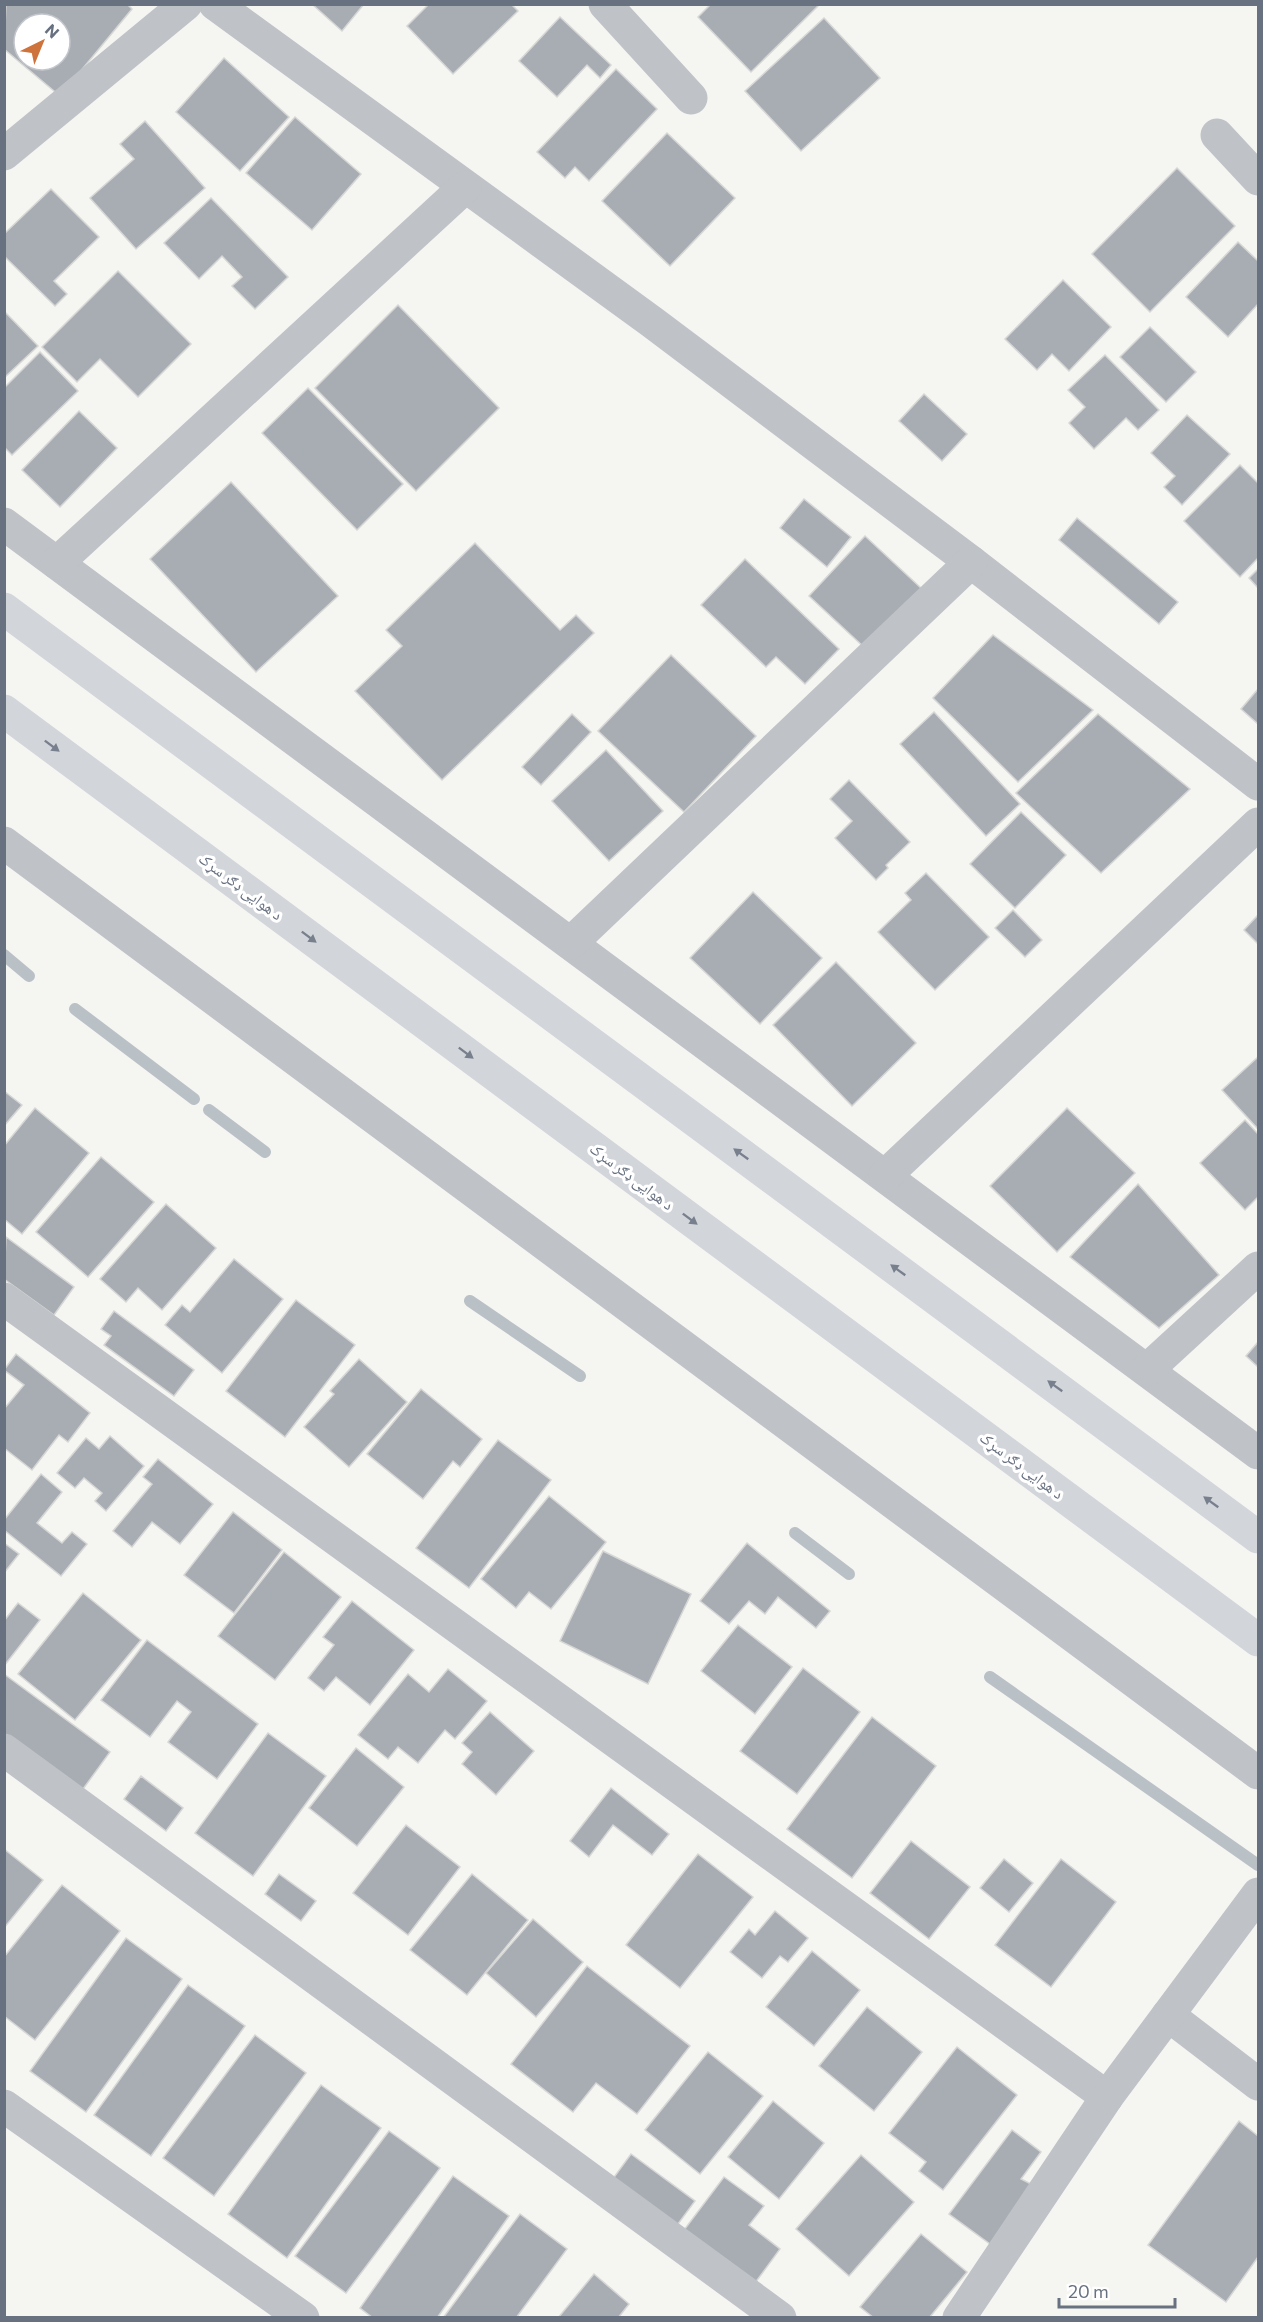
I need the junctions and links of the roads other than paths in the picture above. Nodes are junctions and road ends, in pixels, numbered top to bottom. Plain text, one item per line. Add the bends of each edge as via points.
1 (186, 4) edge
2 (215, 4) edge
3 (605, 4) edge
4 (691, 98) dead end
5 (1217, 135) dead end
6 (4, 154) edge
7 (1258, 179) edge
8 (465, 187) junction
9 (4, 524) edge
10 (971, 562) junction
11 (57, 563) junction
12 (4, 609) edge
13 (4, 711) edge
14 (1258, 784) edge
15 (1258, 824) edge
16 (4, 843) edge
17 (571, 943) junction
18 (885, 1176) junction
19 (1258, 1268) edge
20 (4, 1299) edge
21 (1147, 1370) junction
22 (1258, 1453) edge
23 (1258, 1537) edge
24 (1258, 1640) edge
25 (4, 1750) edge
26 (1258, 1773) edge
27 (1255, 1897) edge
28 (1168, 2014) junction
29 (1258, 2084) edge
30 (1107, 2097) junction
31 (4, 2106) edge
32 (303, 2318) edge
33 (780, 2318) edge
34 (959, 2318) edge

1 - 6 street
2 - 8 street
3 - 4 street
5 - 7 street
8 - 10 street
8 - 11 street
9 - 11 street
10 - 14 street
10 - 17 street
11 - 17 street
23 -> 12 main road
13 -> 24 main road, د هوایی ډګر سړک
15 - 18 street
16 - 26 street
17 - 18 street
18 - 21 street
19 - 21 street
20 - 30 street
21 - 22 street
25 - 33 street
27 - 28 street
28 - 29 street
28 - 30 street
30 - 34 street
31 - 32 street

